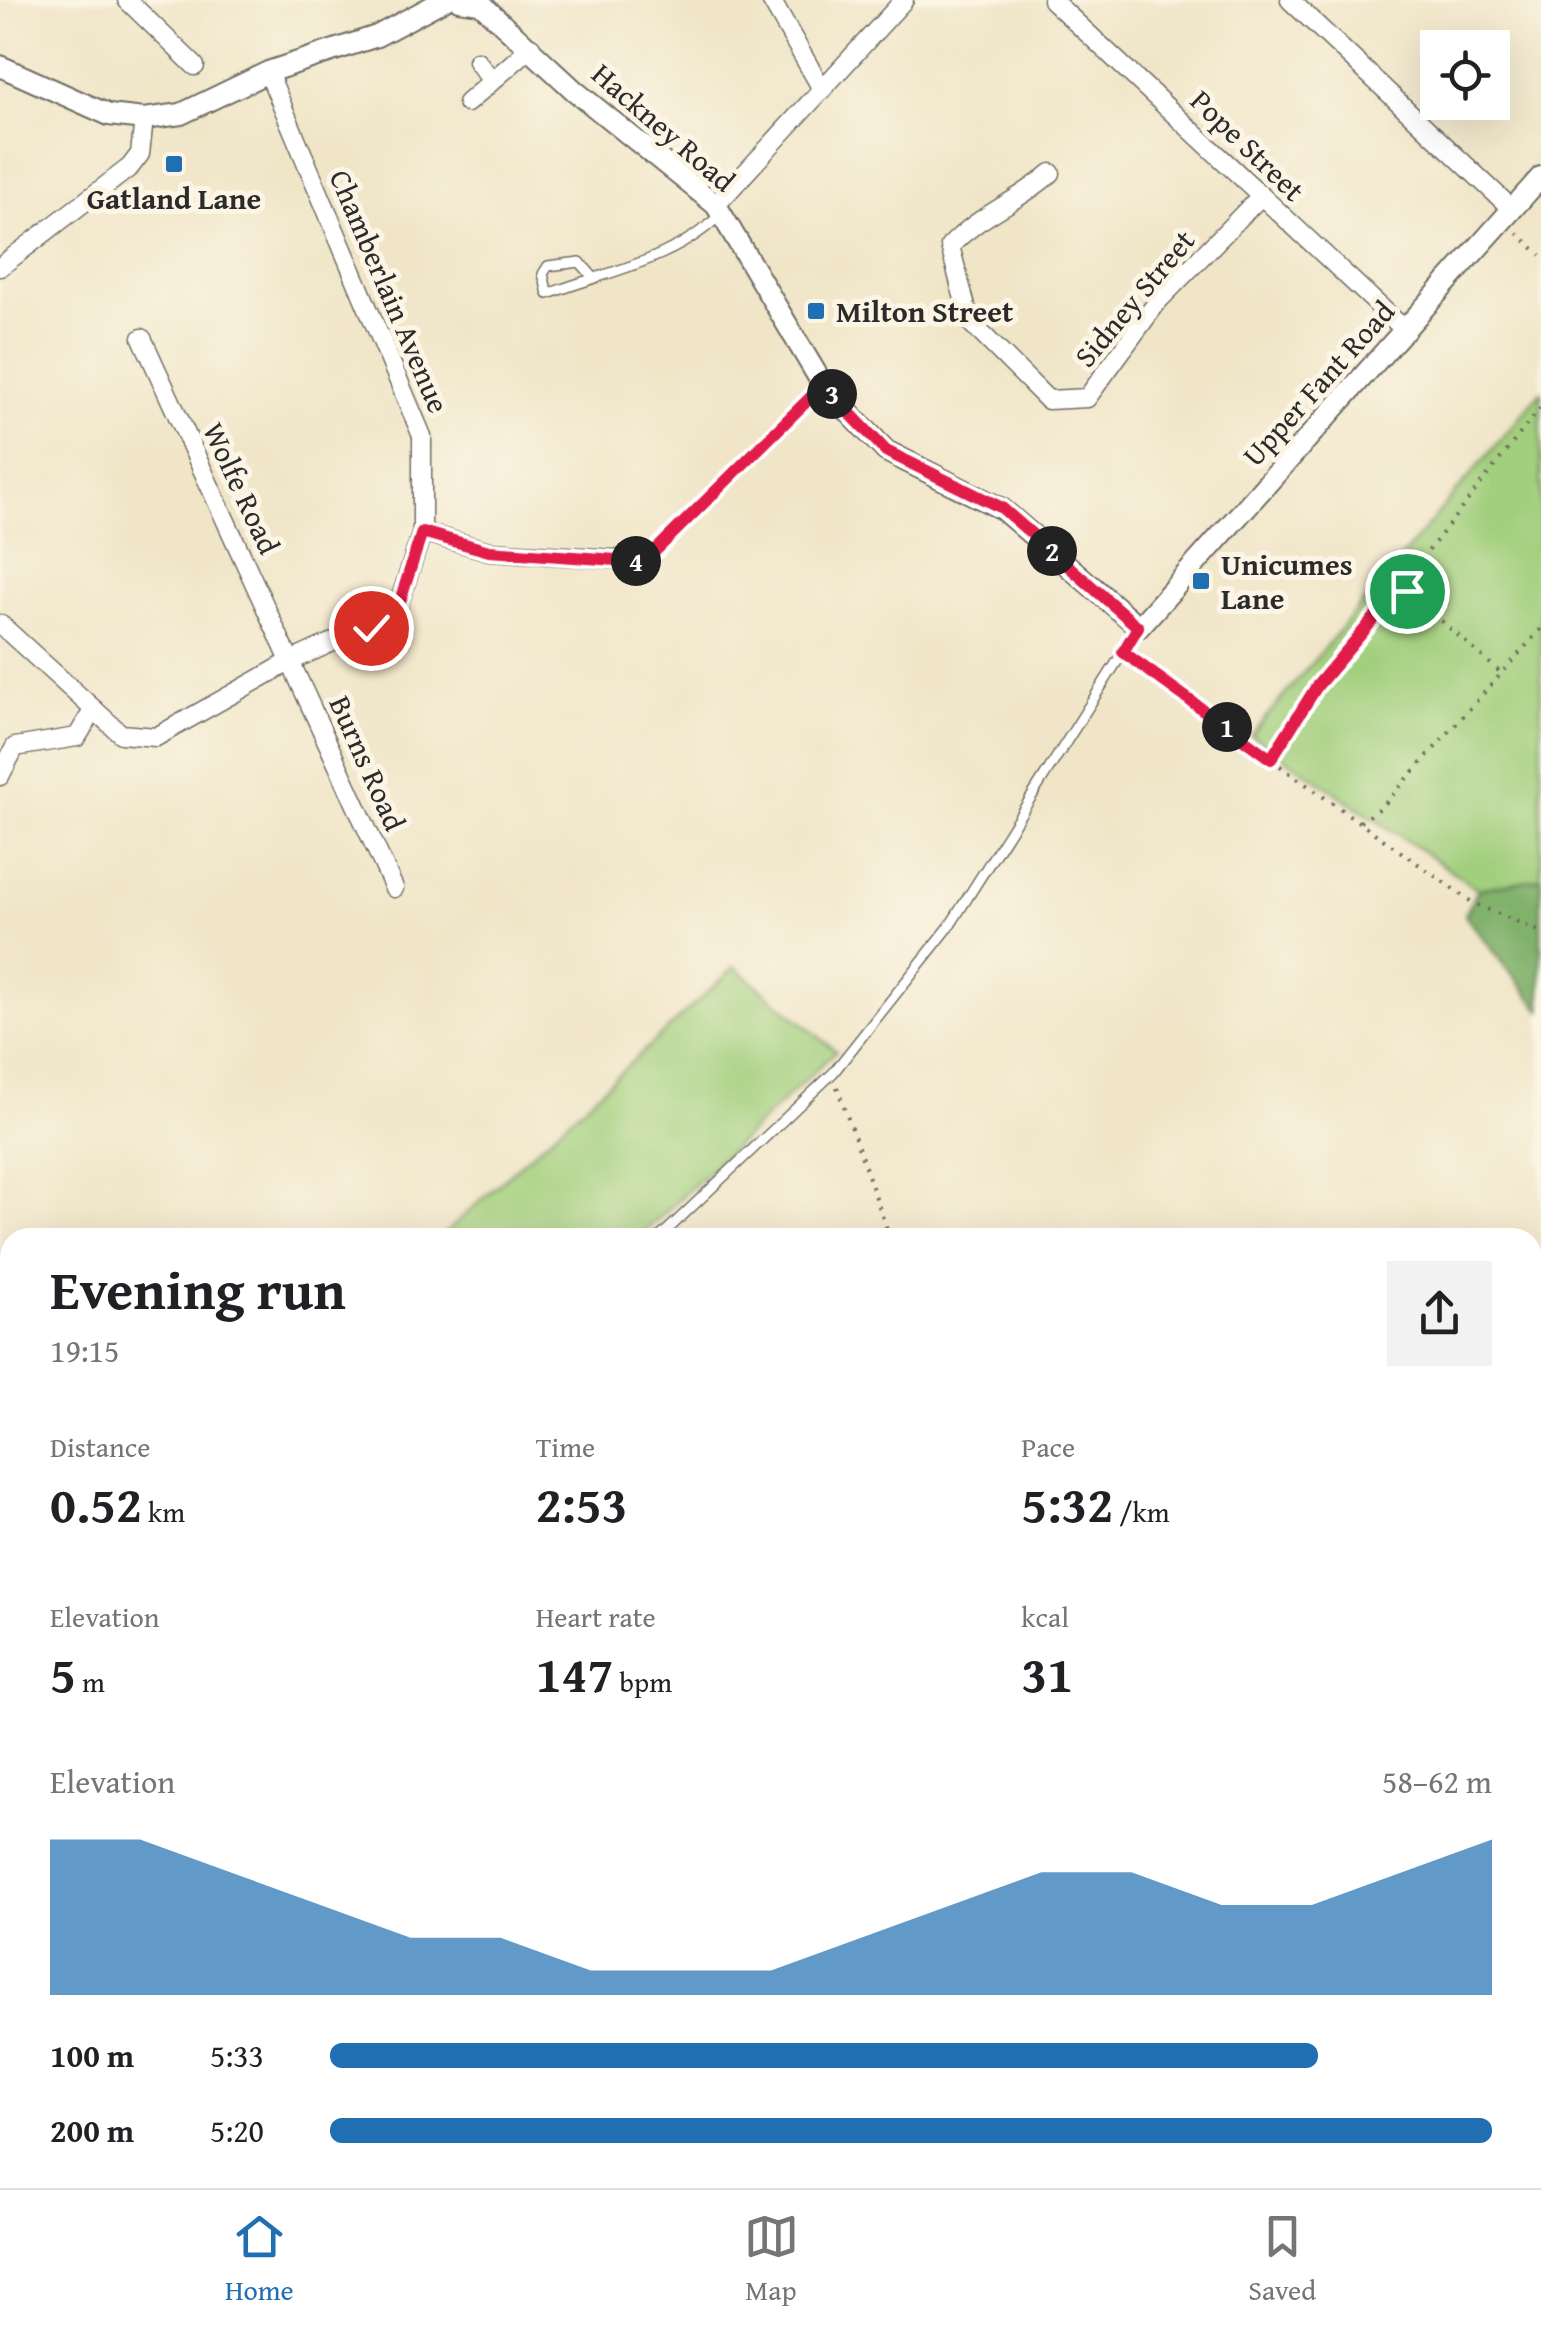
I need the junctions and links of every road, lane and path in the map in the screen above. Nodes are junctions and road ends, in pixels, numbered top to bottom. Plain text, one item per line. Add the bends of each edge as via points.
1 (128, 0) edge
2 (444, 0) edge
3 (771, 0) edge
4 (904, 0) edge
5 (1052, 0) edge
6 (1290, 0) edge
7 (473, 1) edge
8 (531, 48) junction
9 (477, 61) dead end
10 (0, 66) edge
11 (195, 66) dead end
12 (268, 72) junction
13 (492, 82) junction
14 (822, 89) junction
15 (467, 103) dead end
16 (144, 119) junction
17 (1050, 173) dead end
18 (1541, 177) edge
19 (1260, 196) junction
20 (718, 210) junction
21 (1507, 215) junction
22 (1541, 254) edge
23 (0, 267) edge
24 (594, 276) junction
25 (1406, 332) junction
26 (142, 338) dead end
27 (823, 385) junction
28 (1541, 407) edge
29 (422, 532) junction
30 (644, 562) joint
31 (1394, 595) junction
32 (0, 624) edge
33 (1138, 627) junction
34 (1541, 628) edge
35 (1123, 652) junction
36 (291, 661) junction
37 (1501, 673) junction
38 (94, 709) junction
39 (1271, 759) junction
40 (2, 766) edge
41 (1360, 822) junction
42 (394, 888) dead end
43 (1541, 932) edge
44 (833, 1073) junction
45 (670, 1228) edge
46 (887, 1228) edge

1 - 11 street
2 - 12 street via 377,36
3 - 14 street
4 - 14 street
5 - 19 street, Pope Street
6 - 21 street
7 - 8 street, Hackney Road
8 - 13 street
8 - 20 street, Hackney Road
9 - 13 street
10 - 16 street via 109,115
12 - 16 street via 181,114
12 - 29 street, Chamberlain Avenue via 422,436
13 - 15 street
14 - 20 street
16 - 23 street via 140,154 130,168
17 - 19 street, Sidney Street via 1019,200 977,218 950,246 970,322 1048,400 1086,398 1158,302
18 - 21 street, Upper Fant Road
19 - 25 street, Pope Street
20 - 24 lane via 680,247
20 - 27 street, Hackney Road
21 - 22 path
21 - 25 street, Upper Fant Road
24 - 24 lane via 548,294 543,274 548,266 580,262
25 - 33 street, Upper Fant Road
26 - 36 street, Wolfe Road
27 - 30 path
27 - 33 street, Hackney Road via 886,451 1002,508
28 - 31 path
29 - 30 street via 489,551
29 - 36 street, Chamberlain Avenue via 396,614
31 - 37 path via 1407,591
31 - 39 path via 1317,686
32 - 38 street, Chamberlain Avenue
33 - 35 lane
34 - 37 path
35 - 39 lane
35 - 44 lane via 949,927
36 - 38 street, Chamberlain Avenue via 156,737 121,734
36 - 42 street, Burns Road
37 - 41 path via 1382,807
38 - 40 street via 77,737 15,748
39 - 41 path
41 - 43 path via 1473,903
44 - 45 lane
44 - 46 path

